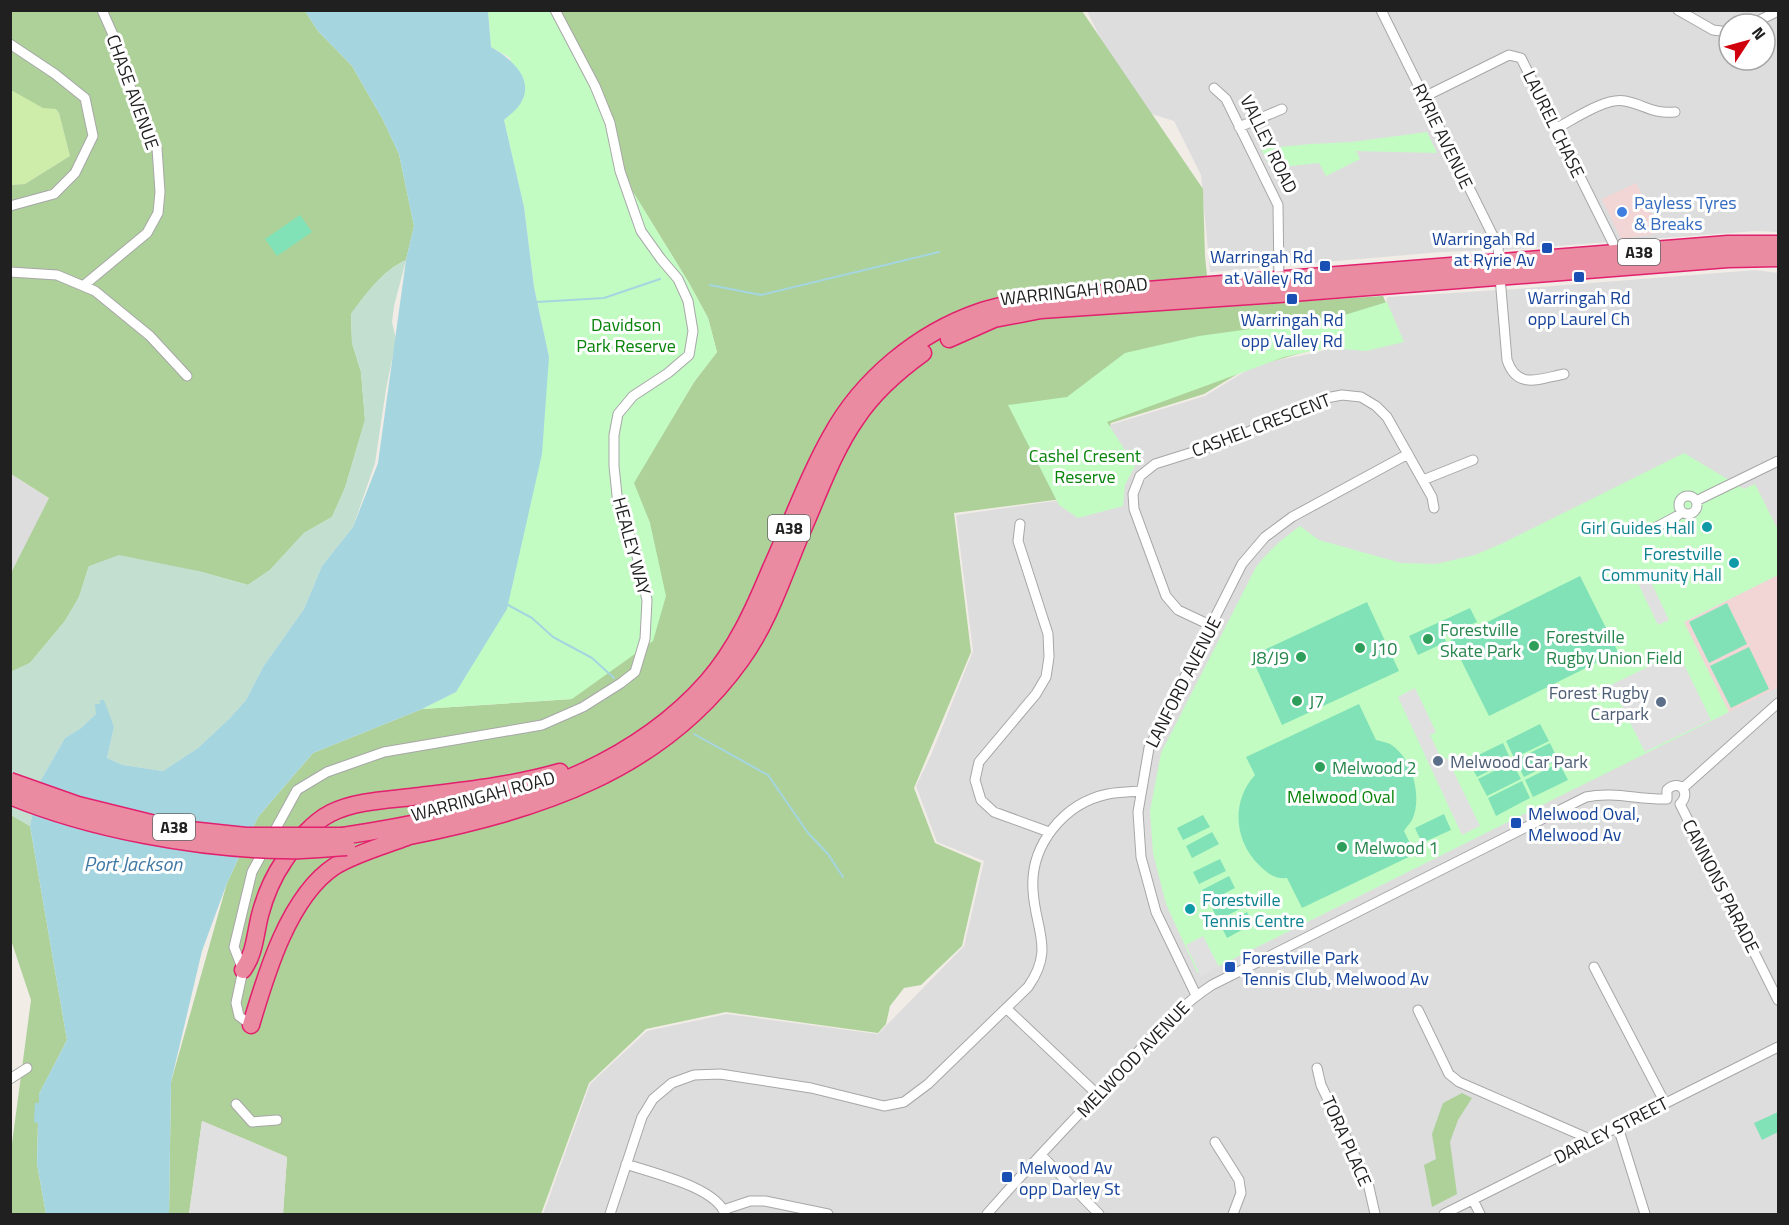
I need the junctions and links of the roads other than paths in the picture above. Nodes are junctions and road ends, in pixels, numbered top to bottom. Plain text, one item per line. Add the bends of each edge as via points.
1 (102, 10) edge
2 (555, 10) edge
3 (1381, 10) edge
4 (1678, 10) edge
5 (1717, 30) edge
6 (10, 44) edge
7 (1214, 88) dead end
8 (1424, 97) junction
9 (1281, 109) dead end
10 (1675, 112) dead end
11 (1239, 127) junction
12 (1557, 128) junction
13 (10, 206) edge
14 (1779, 244) edge
15 (1618, 253) junction
16 (1779, 258) edge
17 (1500, 270) junction
18 (10, 272) edge
19 (82, 286) junction
20 (1279, 286) junction
21 (1564, 374) dead end
22 (187, 376) dead end
23 (1408, 454) junction
24 (1473, 460) dead end
25 (1779, 461) edge
26 (1423, 480) junction
27 (1434, 508) dead end
28 (1020, 524) dead end
29 (1651, 530) dead end
30 (1212, 626) junction
31 (1779, 703) edge
32 (609, 758) junction
33 (10, 781) edge
34 (1683, 788) junction
35 (1140, 791) junction
36 (10, 796) edge
37 (1667, 799) junction
38 (1680, 804) junction
39 (1049, 832) junction
40 (407, 837) junction
41 (345, 841) junction
42 (1594, 966) dead end
43 (243, 970) junction
44 (1196, 995) junction
45 (1779, 1000) edge
46 (1006, 1008) junction
47 (1418, 1010) dead end
48 (251, 1025) joint
49 (1779, 1047) edge
50 (27, 1068) dead end
51 (1317, 1068) dead end
52 (10, 1079) edge
53 (1097, 1094) junction
54 (1665, 1103) junction
55 (236, 1104) dead end
56 (277, 1120) dead end
57 (1618, 1127) junction
58 (1592, 1140) junction
59 (1215, 1142) dead end
60 (1041, 1155) junction
61 (626, 1164) junction
62 (1473, 1200) junction
63 (724, 1212) edge
64 (610, 1215) edge
65 (828, 1215) edge
66 (987, 1215) edge
67 (1099, 1215) edge
68 (1233, 1215) edge
69 (1375, 1215) edge
70 (1444, 1215) edge
71 (1480, 1215) edge
72 (1645, 1215) edge

1 - 19 street, CHASE AVENUE via 157,148 160,192 158,213 147,232
2 - 43 street, HEALEY WAY via 610,123 620,171 641,231 678,279 688,301 693,331 689,355 633,396 618,414 614,466 618,505 637,556 647,600 645,639 635,672 583,707 542,725 384,752 327,772 297,790 252,872 234,947
3 - 8 street, RYRIE AVENUE
4 - 5 street
6 - 13 street via 85,98 93,136 75,173 54,194
7 - 11 street, VALLEY ROAD via 1226,99
8 - 12 street, LAUREL CHASE via 1509,55 1521,58
8 - 17 street, RYRIE AVENUE via 1498,246
9 - 11 street
10 - 12 street via 1661,114 1618,100
11 - 20 street, VALLEY ROAD via 1278,205
12 - 15 street, LAUREL CHASE
14 - 15 highway, WARRINGAH ROAD / A38
15 - 17 highway, WARRINGAH ROAD / A38
16 - 17 highway, WARRINGAH ROAD / A38
17 - 20 highway, WARRINGAH ROAD / A38
17 - 21 street, RYRIE AVENUE via 1511,371 1520,379 1531,381
18 - 19 street via 57,275
19 - 22 street via 95,291 150,336
20 - 32 highway, WARRINGAH ROAD / A38 via 1034,299 978,313 920,342 893,361 858,397 831,435 748,621 729,654 679,711
20 - 40 highway, WARRINGAH ROAD / A38 via 1017,314 994,319 922,353 880,390 855,419 759,629 742,659 697,713 663,741 572,791 468,824
23 - 26 street, CASHEL CRESCENT
23 - 30 street, LANFORD AVENUE via 1292,517 1265,537 1242,564
23 - 30 street, CASHEL CRESCENT via 1387,417 1376,406 1361,397 1342,395 1321,399 1228,441 1155,464 1140,476 1133,494 1134,509 1166,596 1178,609
24 - 26 street
25 - 29 street via 1696,501 1693,512 1682,512
26 - 27 street, CASHEL CRESCENT
28 - 39 street via 1018,541 1048,634 1046,677 979,762 975,780 981,800 994,812
30 - 35 street, LANFORD AVENUE via 1149,748
31 - 34 street
32 - 41 highway, WARRINGAH ROAD / A38 via 538,791
32 - 43 highway via 504,785 367,803 330,813 298,842 274,877 261,913 254,950
33 - 41 highway, WARRINGAH ROAD / A38, bridge via 88,808 193,831
34 - 37 street via 1669,787
34 - 38 street via 1686,797
35 - 39 street via 1108,794 1085,802
35 - 44 street, LANFORD AVENUE via 1141,857 1156,912
36 - 41 highway, WARRINGAH ROAD / A38, bridge via 125,831 242,848 284,850
37 - 38 street
37 - 44 street, MELWOOD AVENUE via 1600,794 1587,797 1271,953
38 - 45 street, CANNONS PARADE
39 - 46 street via 1039,852 1032,887 1043,941 1042,960 1028,987
40 - 41 highway, WARRINGAH ROAD / A38
40 - 48 highway via 352,857 317,880 306,893 288,923
42 - 54 street
43 - 48 street, HEALEY WAY via 236,1004 239,1016
44 - 53 street, MELWOOD AVENUE
46 - 53 street
46 - 61 street via 928,1084 904,1102 884,1106 811,1088 720,1074 694,1075 672,1083 653,1099 642,1117
47 - 58 street via 1449,1074 1459,1082
49 - 54 street, DARLEY STREET
50 - 52 street
51 - 69 street, TORA PLACE via 1321,1085 1368,1183
53 - 60 street, MELWOOD AVENUE
54 - 57 street, DARLEY STREET
55 - 56 street via 252,1122
57 - 58 street, DARLEY STREET
57 - 72 street
58 - 62 street, DARLEY STREET
59 - 68 street via 1239,1180 1241,1193
60 - 66 street, MELWOOD AVENUE
60 - 67 street
61 - 63 street via 701,1191
61 - 64 street
62 - 70 street, DARLEY STREET
62 - 71 street
63 - 65 street via 765,1201

